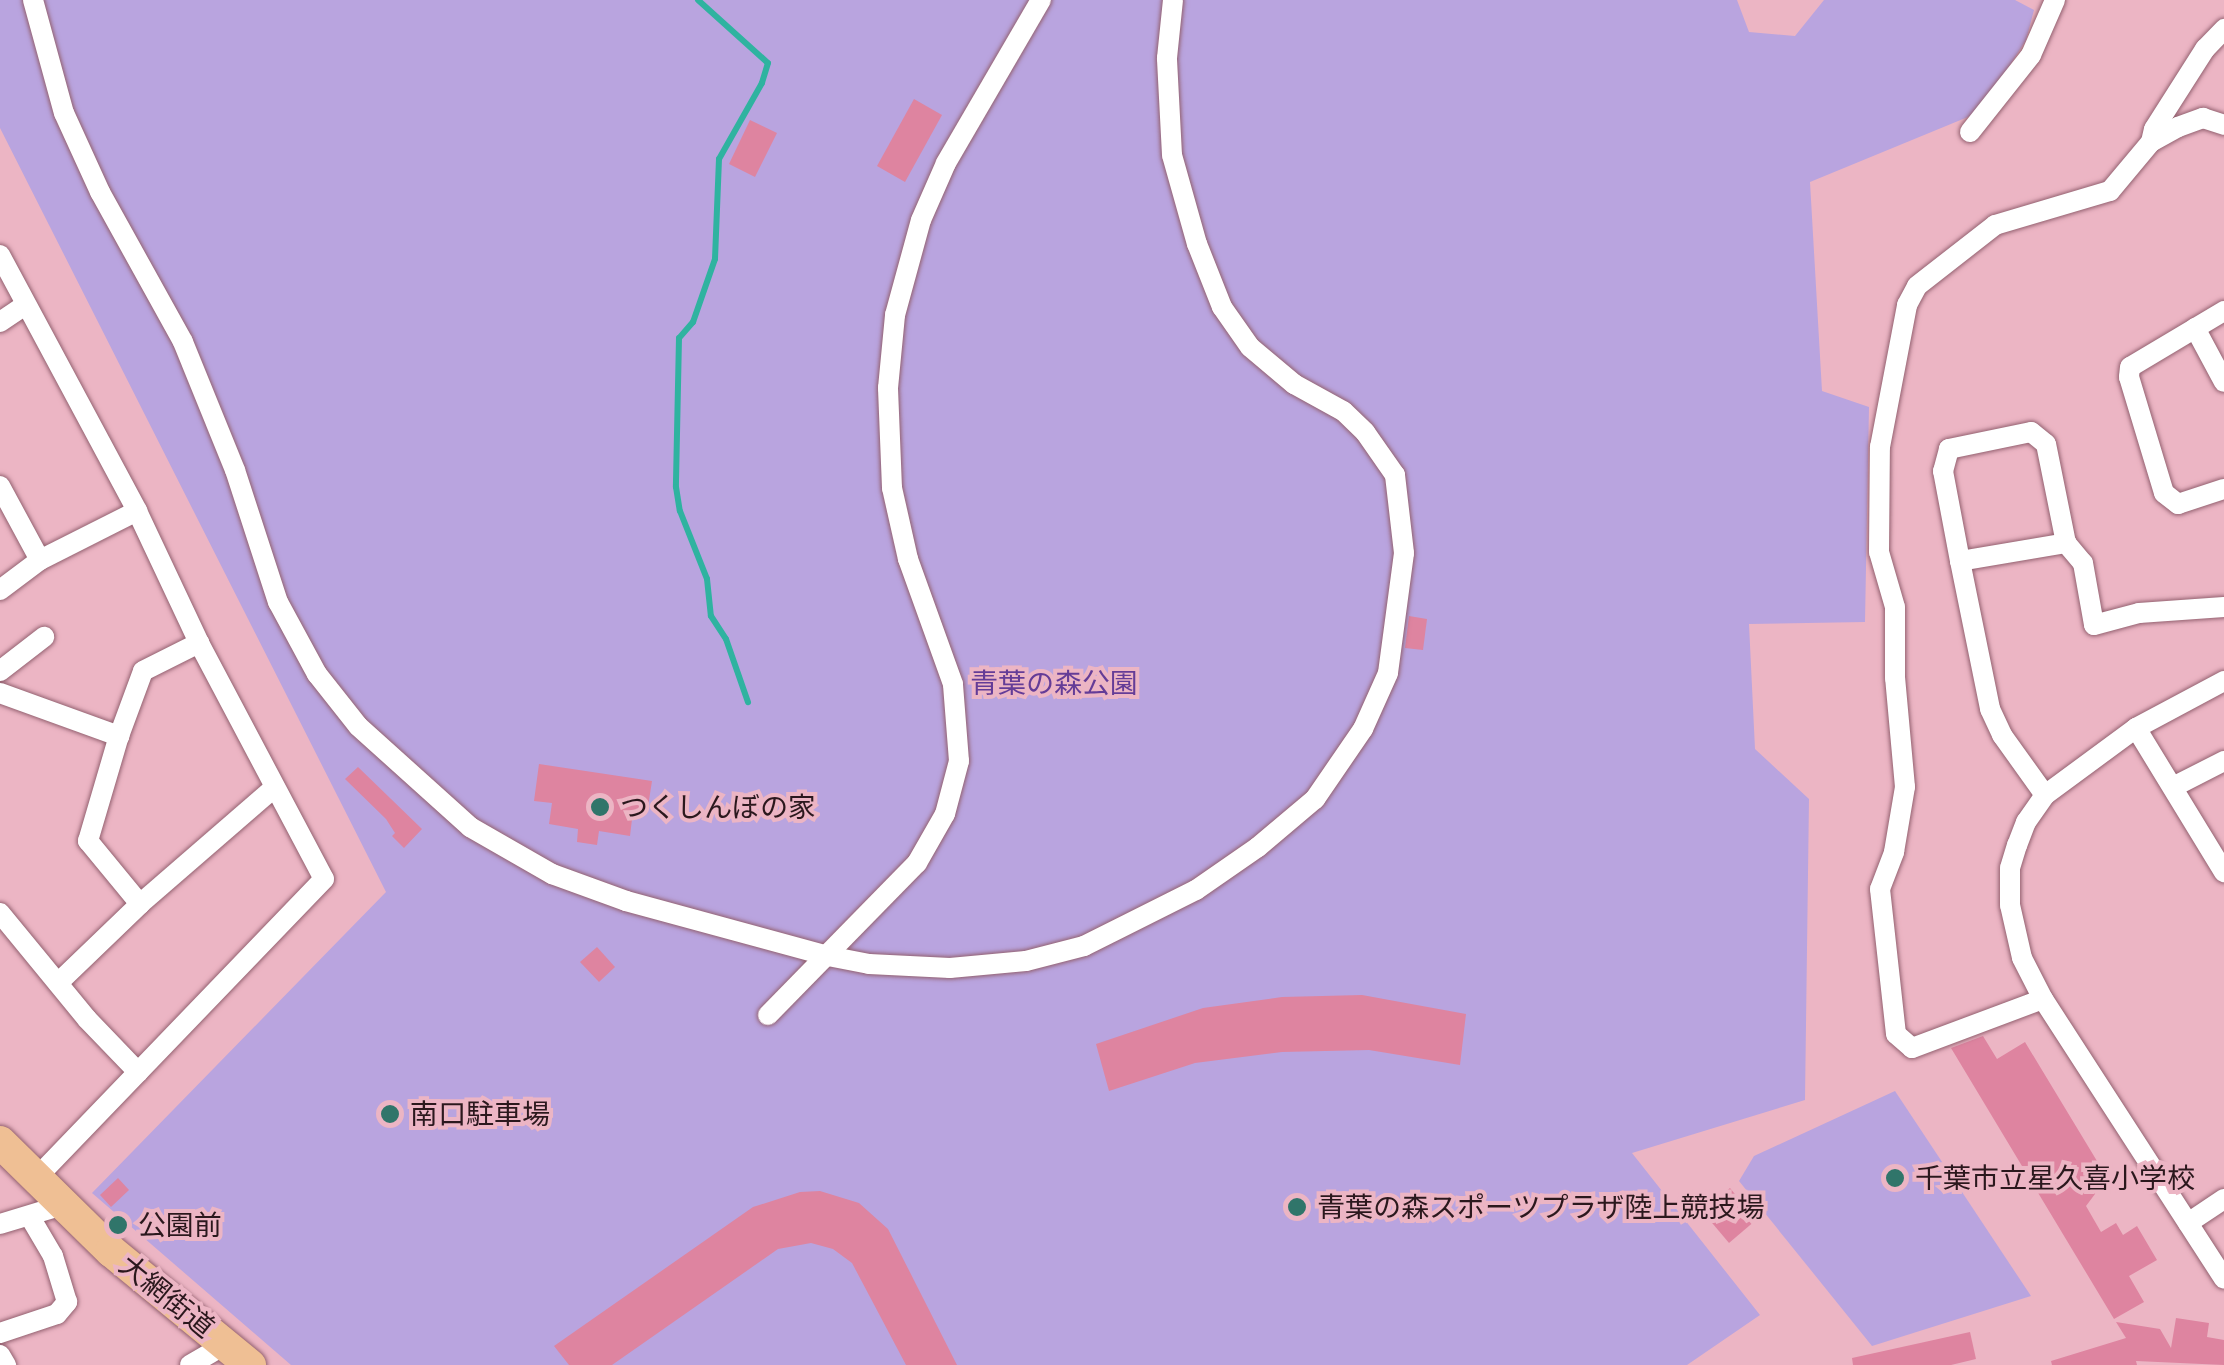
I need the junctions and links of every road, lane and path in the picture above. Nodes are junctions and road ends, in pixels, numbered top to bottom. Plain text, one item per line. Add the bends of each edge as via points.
1 (33, 0) edge
2 (1040, 0) edge
3 (1173, 0) edge
4 (2056, 0) edge
5 (2224, 29) edge
6 (2224, 125) edge
7 (1970, 132) dead end
8 (2151, 142) junction
9 (0, 255) edge
10 (26, 305) junction
11 (2224, 311) edge
12 (0, 322) edge
13 (2195, 328) junction
14 (2224, 382) edge
15 (0, 486) edge
16 (2224, 489) edge
17 (137, 511) junction
18 (2066, 542) junction
19 (40, 560) junction
20 (1960, 561) junction
21 (0, 590) edge
22 (2224, 606) edge
23 (44, 637) dead end
24 (199, 643) junction
25 (0, 671) edge
26 (2224, 681) edge
27 (0, 693) edge
28 (2136, 728) junction
29 (118, 736) junction
30 (2224, 761) edge
31 (2174, 787) junction
32 (274, 788) junction
33 (2046, 794) junction
34 (2224, 872) edge
35 (140, 904) junction
36 (0, 912) edge
37 (828, 956) junction
38 (58, 984) junction
39 (2042, 999) junction
40 (768, 1015) dead end
41 (138, 1072) junction
42 (0, 1142) edge
43 (36, 1178) junction
44 (2224, 1199) edge
45 (64, 1204) junction
46 (30, 1217) junction
47 (2188, 1222) junction
48 (0, 1224) edge
49 (2224, 1279) edge
50 (0, 1333) edge
51 (0, 1354) edge
52 (238, 1354) edge
53 (6, 1365) edge
54 (190, 1365) edge

1 - 37 street via 64,114 183,342 236,470 278,602 317,674 358,726 470,827 552,874
2 - 37 street via 946,163 921,220 895,315 888,388 892,488 908,558 953,684 959,761 945,814 917,863
3 - 37 street via 1167,58 1172,155 1196,244 1222,306 1250,347 1365,432 1395,476 1404,553 1388,673 1363,728 1315,799 1258,847 1144,919 1084,946 1026,961 950,968
4 - 7 street via 2032,56
5 - 8 street via 2174,97
6 - 8 street via 2203,118
8 - 39 street via 2110,191 1995,225 1917,286 1907,306 1880,447 1879,552 1896,607 1904,787 1894,852 1880,889 1896,1034 1912,1048
9 - 10 street
10 - 12 street
10 - 17 street
11 - 13 street
13 - 14 street
13 - 16 street via 2130,367 2129,376 2164,493 2178,504
15 - 19 street
17 - 19 street
17 - 24 street
18 - 20 street
18 - 20 street via 2046,444 2032,432 1949,449 1943,471
18 - 22 street via 2083,562 2094,624
19 - 21 street
20 - 33 street via 1990,709
23 - 25 street
24 - 29 street via 143,672
24 - 32 street
26 - 28 street
27 - 29 street
28 - 31 street
28 - 33 street
29 - 35 street via 88,841
30 - 31 street
31 - 34 street
32 - 35 street
32 - 41 street via 324,879
33 - 39 street via 2026,822 2010,868 2016,937
35 - 38 street
36 - 38 street
37 - 40 street
38 - 41 street
39 - 47 street
41 - 43 street
42 - 43 main road, 大網街道
43 - 45 main road, 大網街道
44 - 47 street
45 - 46 street
45 - 52 main road, 大網街道
46 - 48 street
46 - 50 street via 53,1256 67,1302 57,1314
47 - 49 street
51 - 53 street
52 - 54 street

